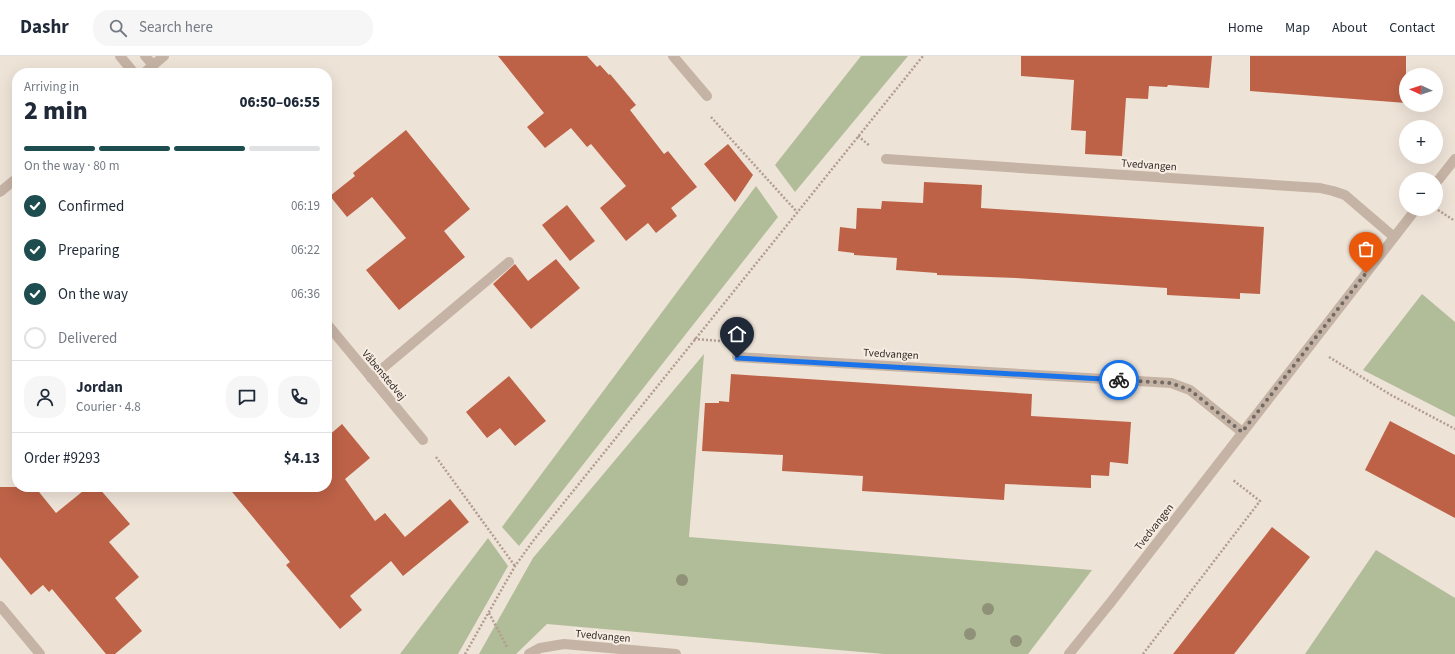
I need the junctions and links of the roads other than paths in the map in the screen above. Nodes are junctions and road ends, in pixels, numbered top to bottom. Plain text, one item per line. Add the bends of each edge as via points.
1 (120, 56) edge
2 (145, 56) edge
3 (164, 56) edge
4 (673, 56) edge
5 (153, 65) junction
6 (130, 68) edge
7 (150, 68) edge
8 (707, 96) road end
9 (886, 159) dead end
10 (1455, 159) edge
11 (1443, 174) edge
12 (12, 182) edge
13 (0, 192) edge
14 (1410, 216) edge
15 (1394, 237) junction
16 (509, 262) dead end
17 (332, 330) edge
18 (737, 358) dead end
19 (371, 378) junction
20 (1242, 432) junction
21 (423, 440) road end
22 (0, 606) edge
23 (40, 654) edge
24 (529, 654) edge
25 (676, 654) edge
26 (1069, 654) edge

1 - 6 street
2 - 5 street
3 - 5 street
4 - 8 street
5 - 7 street
9 - 15 street, Tvedvangen via 1320,188 1346,195
10 - 11 street
12 - 13 street
14 - 15 street, Tvedvangen
15 - 20 street, Tvedvangen
16 - 19 street
17 - 19 street, Våbenstedvej
18 - 20 street, Tvedvangen via 1171,383 1190,390
19 - 21 street, Våbenstedvej
20 - 26 street, Tvedvangen
22 - 23 street
24 - 25 street, Tvedvangen via 540,648 564,644

